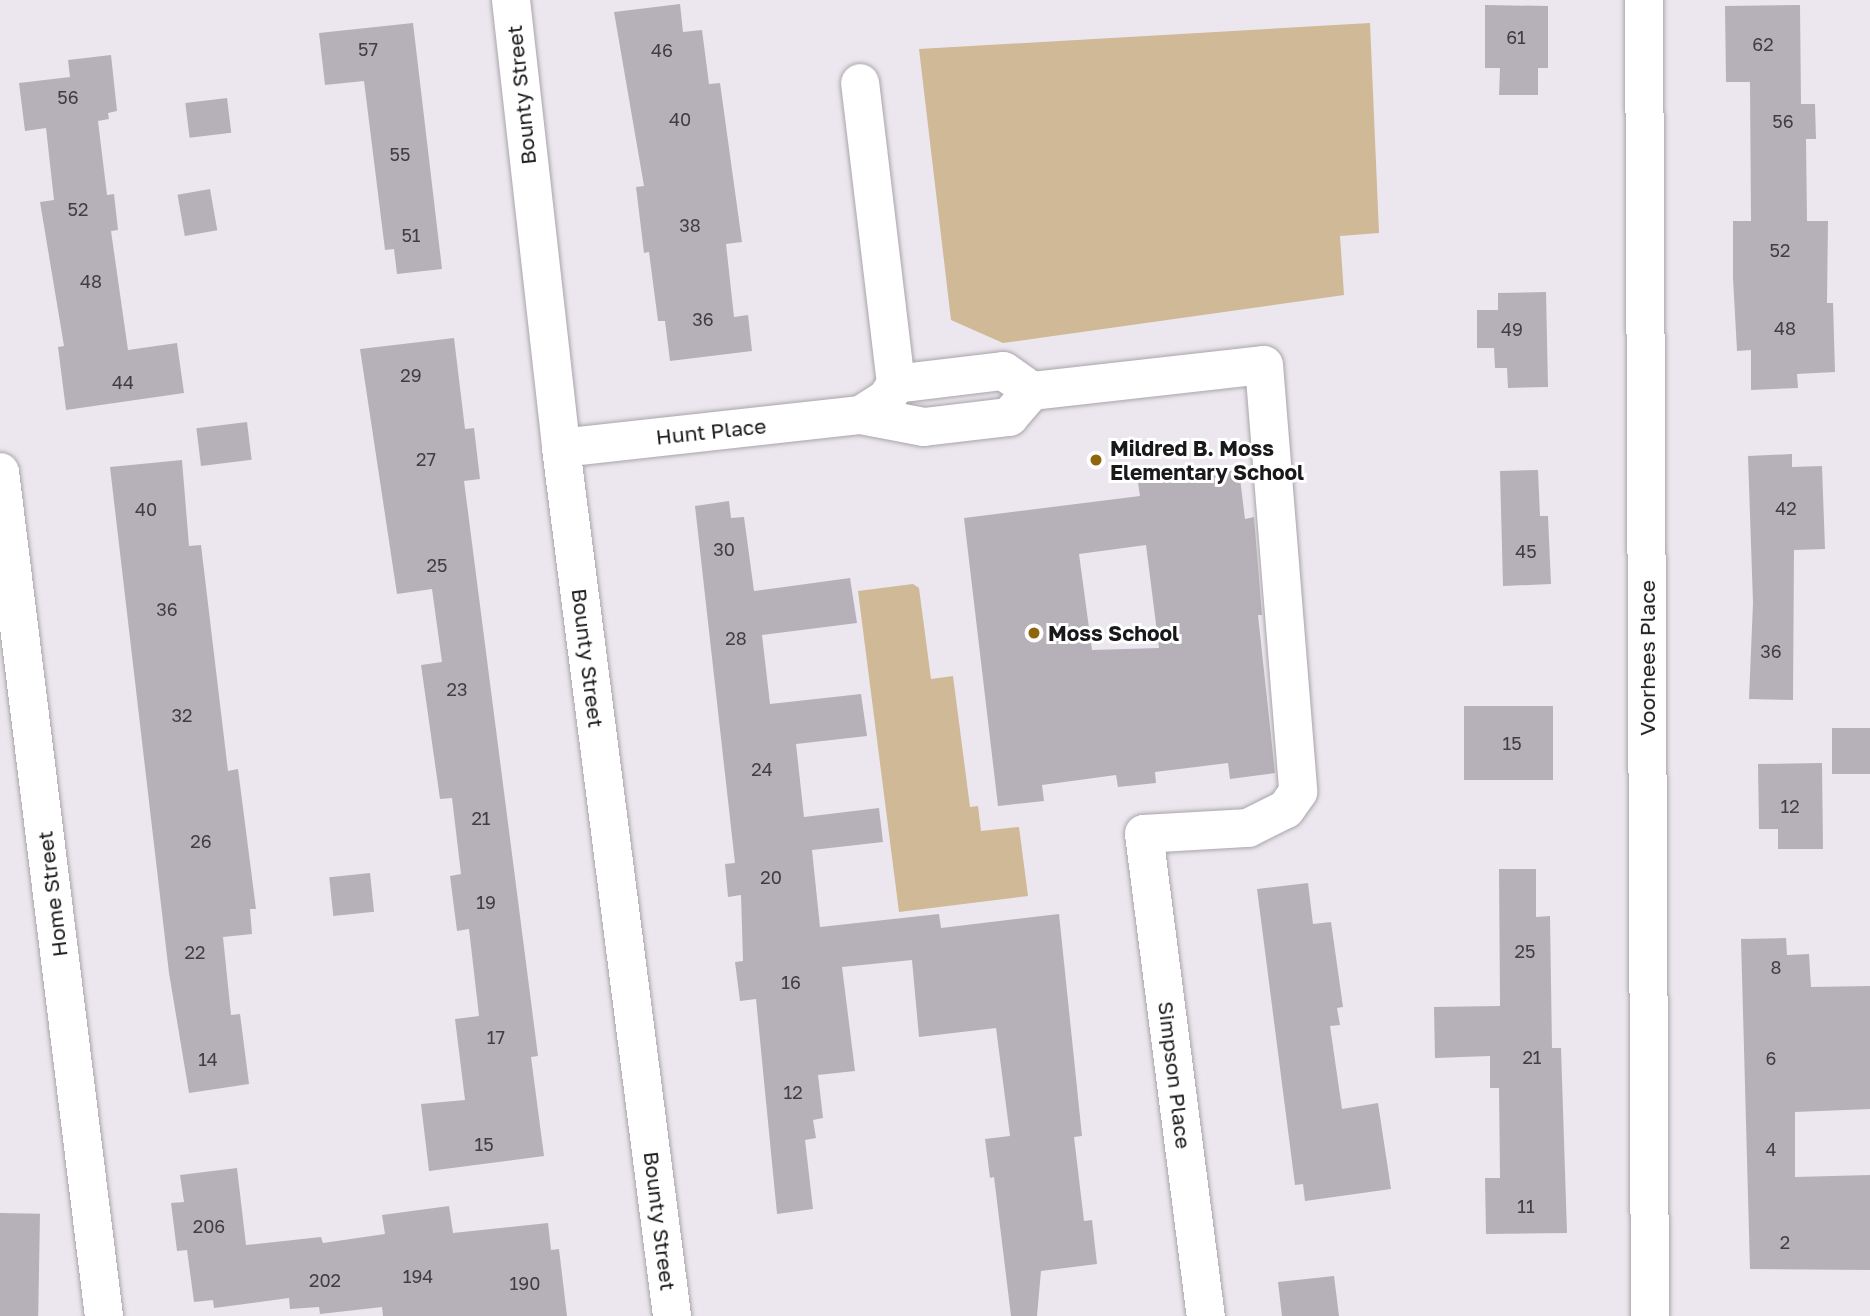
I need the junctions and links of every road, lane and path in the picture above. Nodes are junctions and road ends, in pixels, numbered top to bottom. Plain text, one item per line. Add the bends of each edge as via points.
1 (511, 0) edge
2 (1644, 0) edge
3 (860, 83) dead end
4 (896, 384) junction
5 (1032, 391) junction
6 (861, 415) junction
7 (561, 448) junction
8 (0, 472) edge
9 (104, 1316) edge
10 (672, 1316) edge
11 (1206, 1316) edge
12 (1650, 1316) edge

1 - 7 street, Bounty Street
2 - 12 street, Voorhees Place
3 - 4 street
4 - 5 street via 1003,372
4 - 6 street via 875,410
5 - 6 street via 1009,417 924,427
5 - 11 street, Simpson Place via 1264,365 1298,792 1286,810 1248,828 1144,834
6 - 7 street, Hunt Place
7 - 10 street, Bounty Street
8 - 9 street, Home Street

